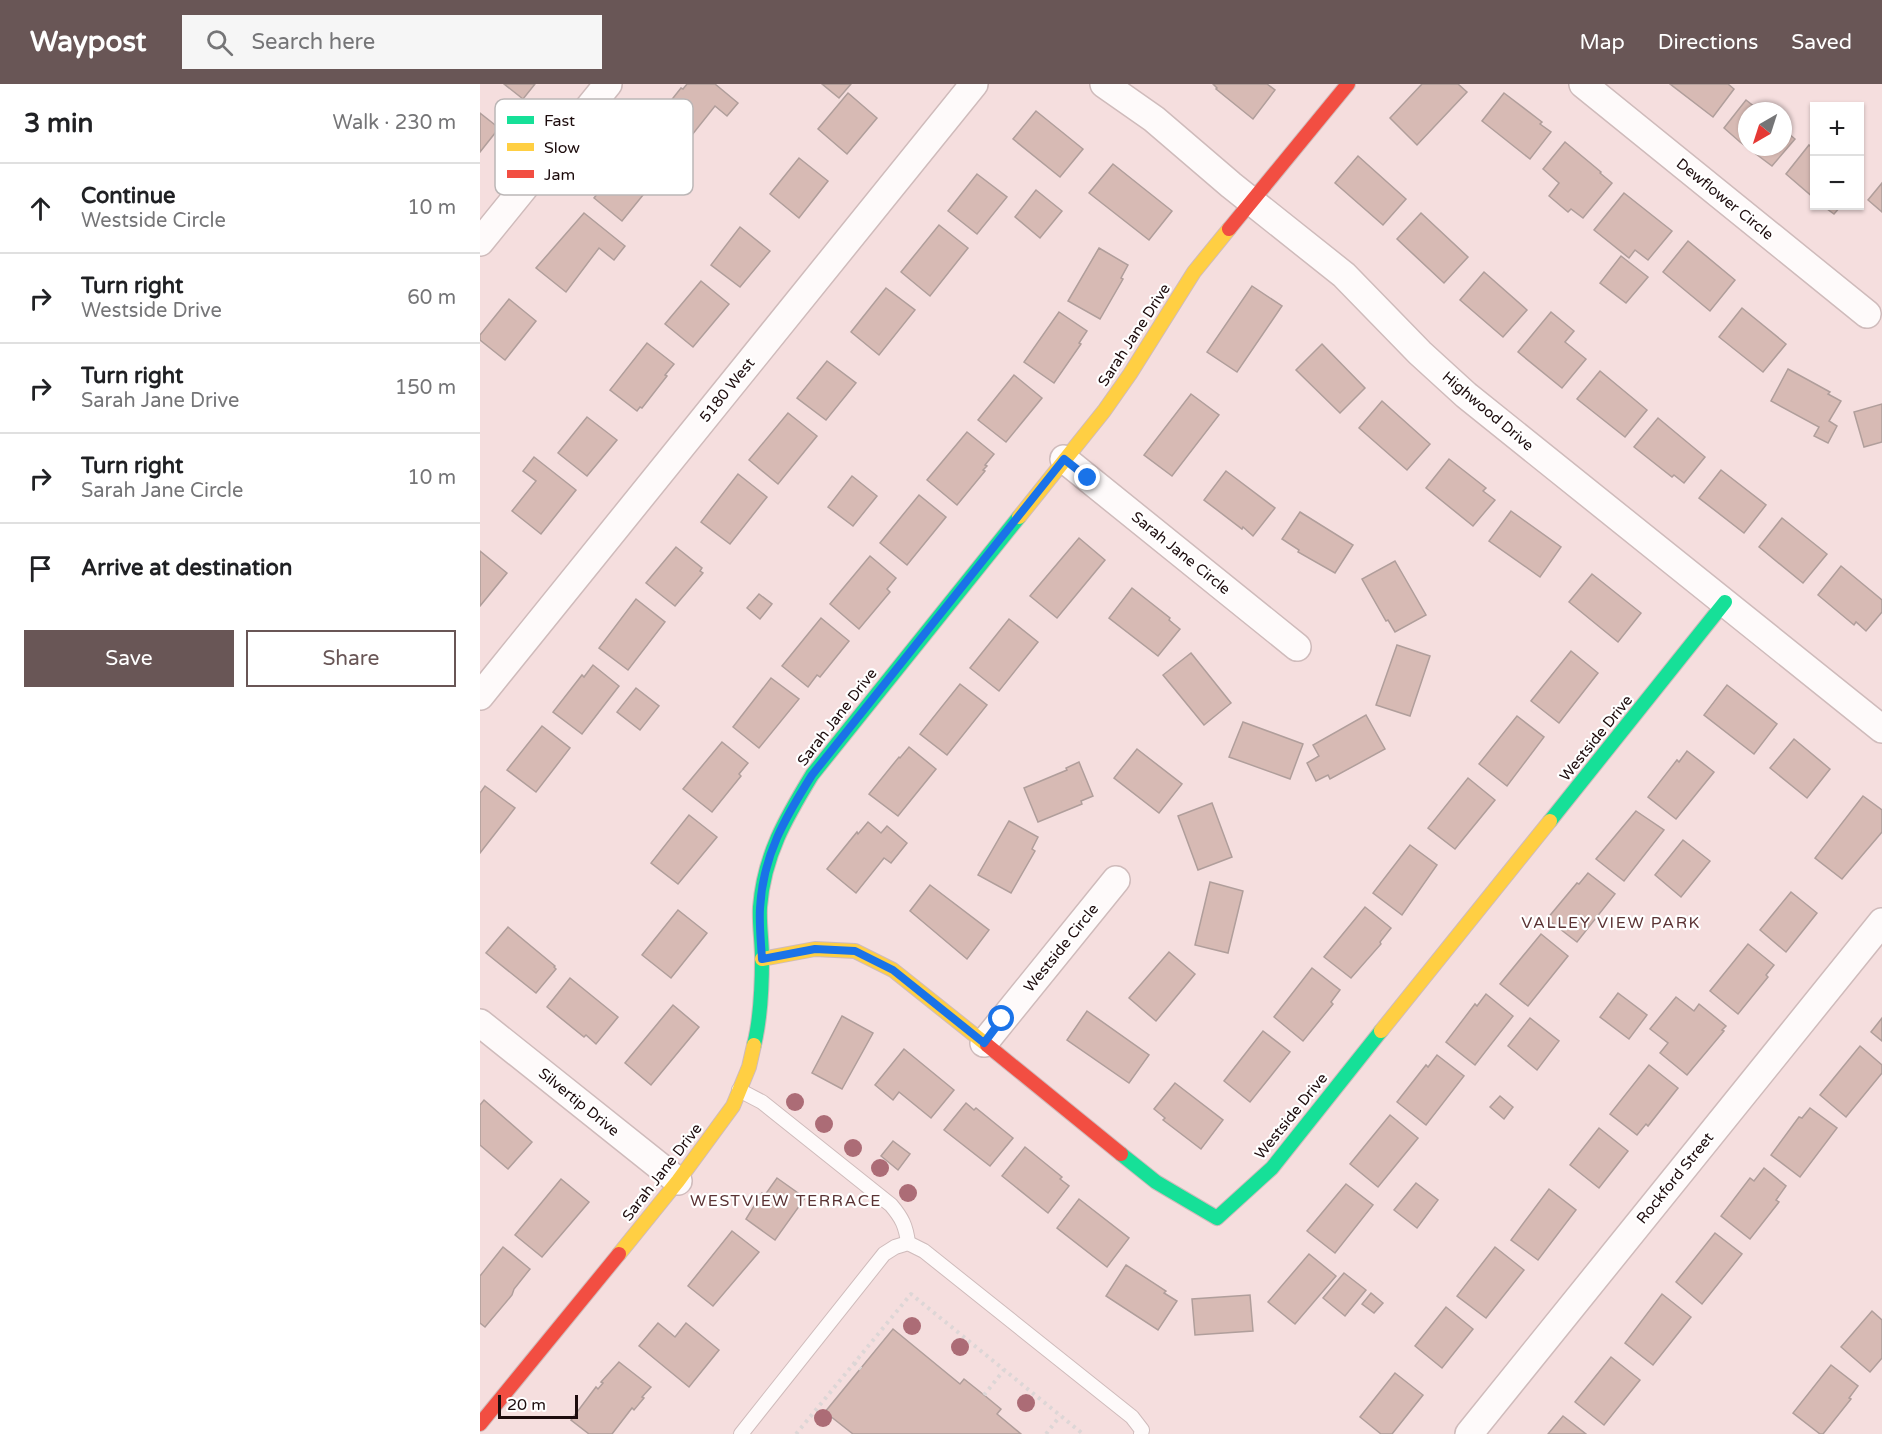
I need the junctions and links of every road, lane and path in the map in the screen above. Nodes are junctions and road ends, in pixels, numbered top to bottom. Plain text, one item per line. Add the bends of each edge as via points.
1 (608, 84) edge
2 (974, 84) edge
3 (1104, 84) edge
4 (1348, 84) edge
5 (1583, 84) edge
6 (596, 99) edge
7 (518, 195) edge
8 (1251, 201) junction
9 (480, 242) edge
10 (1867, 314) dead end
11 (1064, 459) junction
12 (1725, 602) junction
13 (1297, 647) dead end
14 (480, 696) edge
15 (1882, 729) edge
16 (1116, 880) dead end
17 (1882, 922) edge
18 (762, 959) junction
19 (480, 1023) edge
20 (984, 1043) junction
21 (739, 1090) junction
22 (678, 1181) junction
23 (908, 1243) junction
24 (854, 1363) junction
25 (861, 1369) dead end
26 (1004, 1370) junction
27 (984, 1395) dead end
28 (1060, 1416) junction
29 (480, 1424) edge
30 (741, 1434) edge
31 (796, 1434) edge
32 (1046, 1434) edge
33 (1083, 1434) edge
34 (1142, 1434) edge
35 (1469, 1434) edge

1 - 6 street
2 - 14 street, 5180 West
3 - 8 street, Highwood Drive via 1154,118
4 - 8 street, Sarah Jane Drive
5 - 10 street, Dewflower Circle
7 - 9 street
8 - 11 street, Sarah Jane Drive via 1194,272 1130,374
8 - 12 street, Highwood Drive via 1344,275 1466,395
11 - 13 street, Sarah Jane Circle
11 - 18 street, Sarah Jane Drive via 812,775 784,820 768,862 760,907
12 - 15 street, Highwood Drive
12 - 20 street, Westside Drive via 1272,1168 1216,1218 1156,1182
16 - 20 street, Westside Circle
17 - 35 street, Rockford Street
18 - 20 street, Westside Drive via 815,949 855,951 893,970
18 - 21 street, Sarah Jane Drive via 760,1022
19 - 22 street, Silvertip Drive
21 - 22 street, Sarah Jane Drive via 733,1106
21 - 23 lane via 762,1102 891,1205 907,1228
22 - 29 street, Sarah Jane Drive
23 - 30 lane via 884,1254
23 - 34 lane via 924,1251 1132,1417
24 - 25 path
24 - 26 path via 911,1294
24 - 31 path
26 - 27 path
26 - 28 path
28 - 32 path
28 - 33 path

